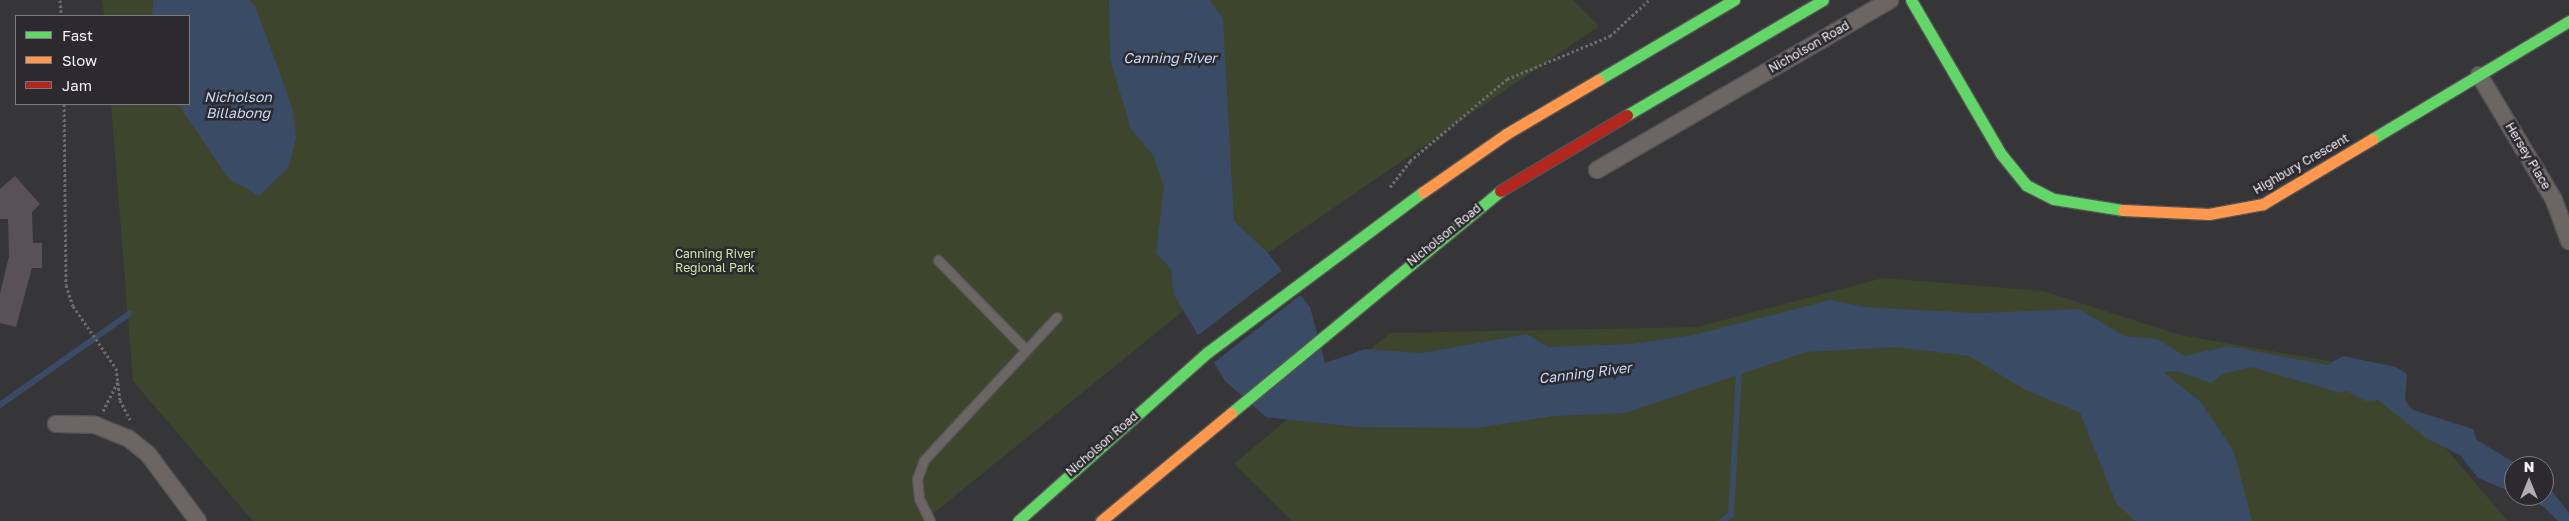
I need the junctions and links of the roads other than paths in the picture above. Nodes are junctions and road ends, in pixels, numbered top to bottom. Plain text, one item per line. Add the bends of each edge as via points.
1 (1734, 0) edge
2 (1823, 0) edge
3 (1890, 0) edge
4 (1911, 0) edge
5 (2569, 21) edge
6 (2479, 74) junction
7 (1597, 170) dead end
8 (2569, 240) edge
9 (938, 260) dead end
10 (1057, 318) dead end
11 (1026, 350) junction
12 (56, 424) dead end
13 (198, 521) edge
14 (930, 521) edge
15 (1018, 521) edge
16 (1100, 521) edge

1 - 15 main road, Nicholson Road via 1506,134 1366,231 1156,396
2 - 16 main road, Nicholson Road via 1509,184
3 - 7 street, Nicholson Road
4 - 6 main road, Highbury Crescent via 2001,154 2026,185 2054,199 2085,206 2147,214 2209,214 2263,204
5 - 6 main road, Highbury Crescent
6 - 8 street, Hersey Place via 2554,200
9 - 11 lane
10 - 11 lane
11 - 14 lane via 924,460 917,479 919,498
12 - 13 street via 96,425 128,438 148,454

